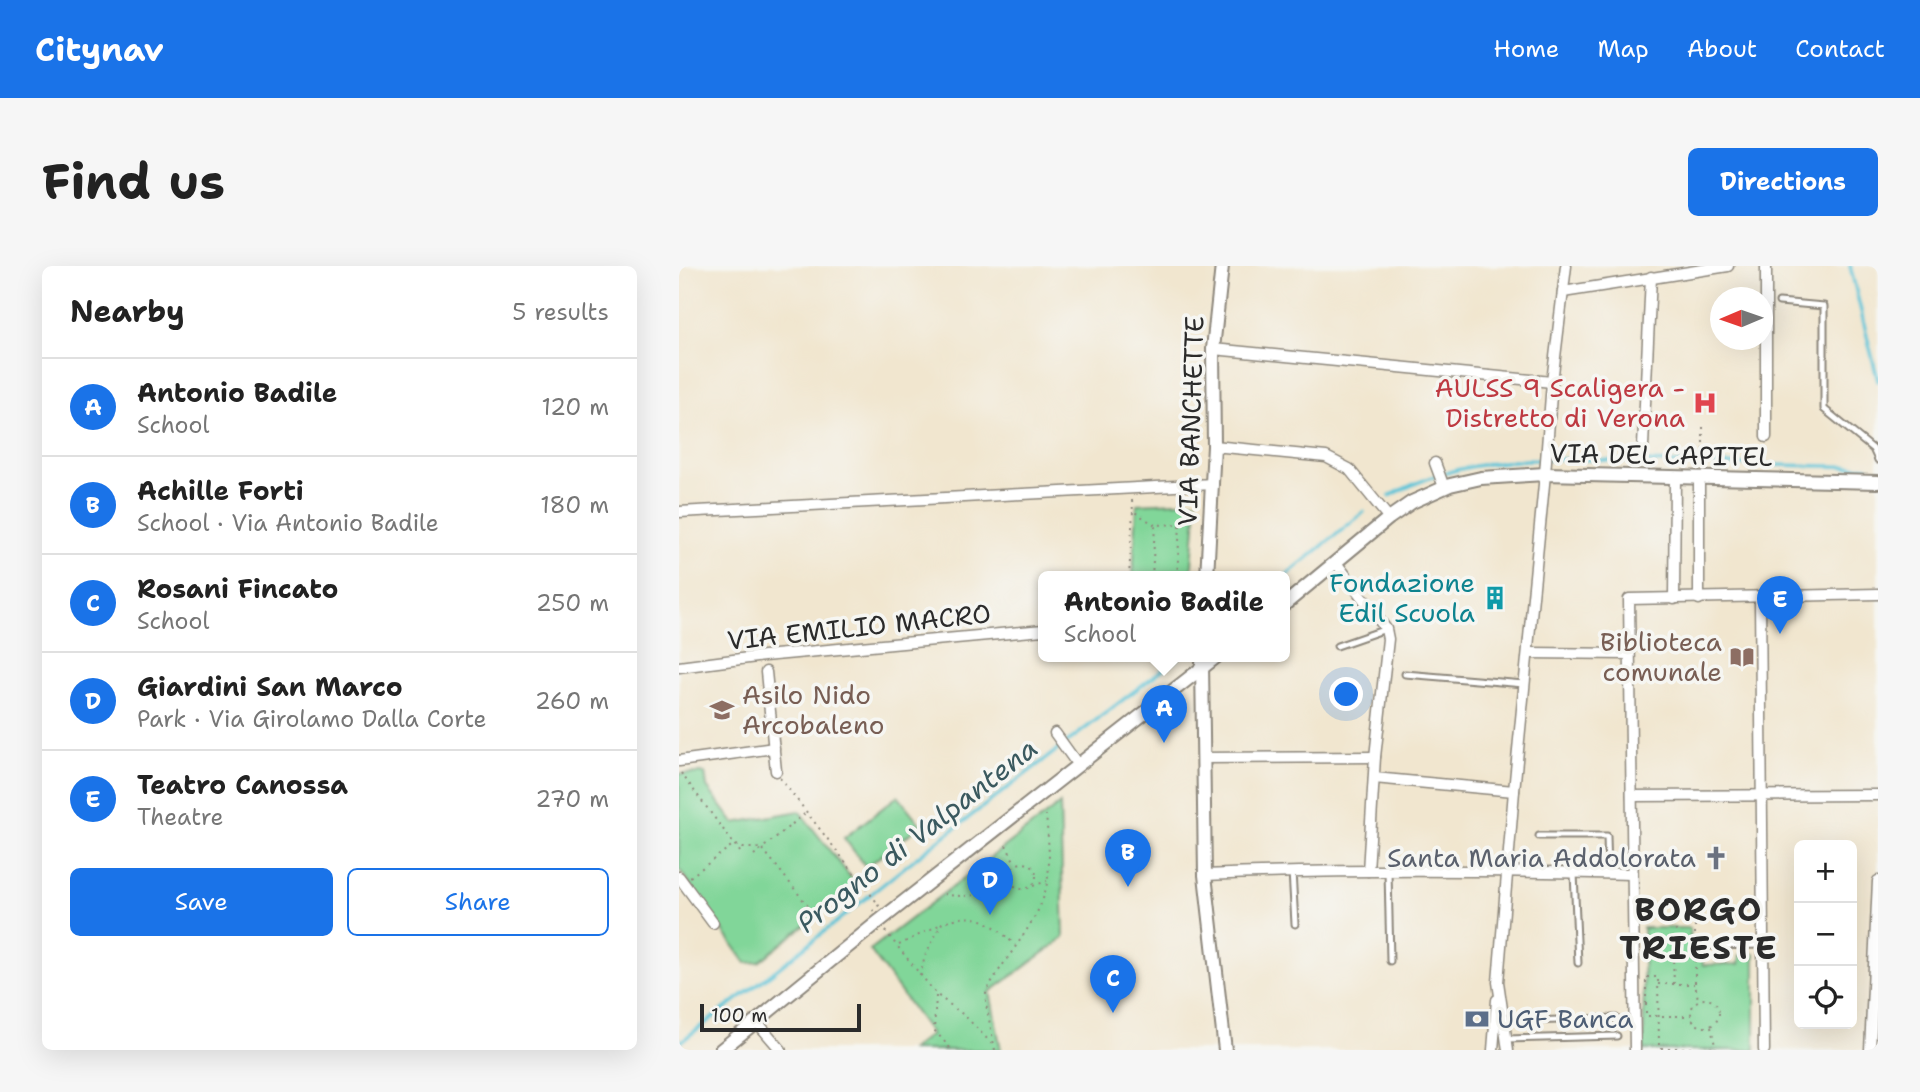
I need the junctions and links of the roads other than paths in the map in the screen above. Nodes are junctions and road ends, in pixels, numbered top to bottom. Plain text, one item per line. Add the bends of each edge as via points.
1 (1222, 266) edge
2 (1566, 266) edge
3 (1728, 266) edge
4 (1766, 266) edge
5 (1707, 268) edge
6 (1651, 277) junction
7 (1563, 292) junction
8 (1779, 302) dead end
9 (1213, 349) junction
10 (1552, 382) junction
11 (1766, 437) dead end
12 (1214, 446) junction
13 (1643, 446) dead end
14 (1878, 460) edge
15 (1435, 463) dead end
16 (1546, 471) junction
17 (1701, 474) junction
18 (1675, 479) junction
19 (1878, 482) edge
20 (1442, 483) junction
21 (1213, 484) junction
22 (679, 512) edge
23 (1389, 518) junction
24 (1336, 564) junction
25 (1207, 571) edge
26 (1878, 594) edge
27 (1699, 598) junction
28 (1760, 598) junction
29 (1674, 599) junction
30 (1290, 600) edge
31 (1385, 629) junction
32 (1038, 630) edge
33 (1337, 646) dead end
34 (1528, 653) junction
35 (1629, 654) junction
36 (1202, 663) edge
37 (679, 667) edge
38 (766, 672) dead end
39 (1405, 674) dead end
40 (1525, 685) junction
41 (1055, 733) dead end
42 (774, 748) junction
43 (1375, 757) junction
44 (1203, 758) junction
45 (679, 761) edge
46 (1078, 765) junction
47 (776, 771) road end
48 (1374, 778) junction
49 (1514, 790) junction
50 (1762, 795) junction
51 (1878, 795) edge
52 (1632, 796) junction
53 (1539, 836) dead end
54 (1509, 870) junction
55 (1291, 871) junction
56 (1368, 871) junction
57 (1388, 871) junction
58 (1574, 873) junction
59 (1205, 874) junction
60 (1608, 874) junction
61 (1632, 874) junction
62 (681, 879) edge
63 (1878, 881) edge
64 (713, 923) dead end
65 (1295, 924) dead end
66 (1763, 945) junction
67 (1705, 946) dead end
68 (1390, 961) dead end
69 (1578, 963) dead end
70 (1498, 982) junction
71 (1616, 1018) dead end
72 (757, 1022) junction
73 (1504, 1022) junction
74 (1617, 1036) dead end
75 (1507, 1045) edge
76 (721, 1050) edge
77 (781, 1050) edge
78 (1225, 1050) edge
79 (1493, 1050) edge
80 (1635, 1050) edge
81 (1764, 1050) edge
82 (1870, 1050) edge

1 - 9 street, VIA BANCHETTE
2 - 7 street
3 - 5 street
4 - 11 street
5 - 6 street
6 - 7 street
6 - 13 street
7 - 10 street
8 - 14 lane via 1824,306 1824,410 1873,449
9 - 10 street
9 - 12 street, VIA BANCHETTE
10 - 16 street
12 - 21 street, VIA BANCHETTE
12 - 23 street via 1326,457 1349,468
15 - 20 street
16 - 18 street, VIA DEL CAPITEL
16 - 20 street, VIA DEL CAPITEL
16 - 34 street
17 - 18 street, VIA DEL CAPITEL
17 - 19 street, VIA DEL CAPITEL
17 - 27 street
18 - 29 street
20 - 23 street, VIA DEL CAPITEL
21 - 22 street
21 - 25 street, VIA BANCHETTE
23 - 24 street, VIA DEL CAPITEL
24 - 30 street, VIA DEL CAPITEL
24 - 31 street
26 - 28 street
27 - 28 street
27 - 29 street
28 - 50 street
29 - 35 street via 1629,599
31 - 33 lane
31 - 43 street via 1388,639
32 - 37 street, VIA EMILIO MACRO
34 - 35 street
34 - 40 street
35 - 52 street
36 - 44 street
36 - 46 street
38 - 42 street
39 - 40 lane
40 - 49 street
41 - 46 street
42 - 45 street
42 - 47 street
43 - 44 street
43 - 48 street
44 - 59 street
46 - 72 street
48 - 49 street
48 - 56 street
49 - 54 street
50 - 51 street
50 - 52 street
50 - 66 street
52 - 61 street
53 - 60 lane via 1607,836
54 - 57 street
54 - 58 street
54 - 70 street
55 - 56 street
55 - 59 street
55 - 65 lane
56 - 57 street
57 - 68 lane
58 - 60 street
58 - 69 lane
59 - 78 street
60 - 61 street
61 - 80 street
62 - 64 street
63 - 82 street
66 - 67 lane
66 - 81 street
70 - 73 street
70 - 79 street
71 - 73 lane
72 - 76 street
72 - 77 street
73 - 75 street
74 - 75 lane

